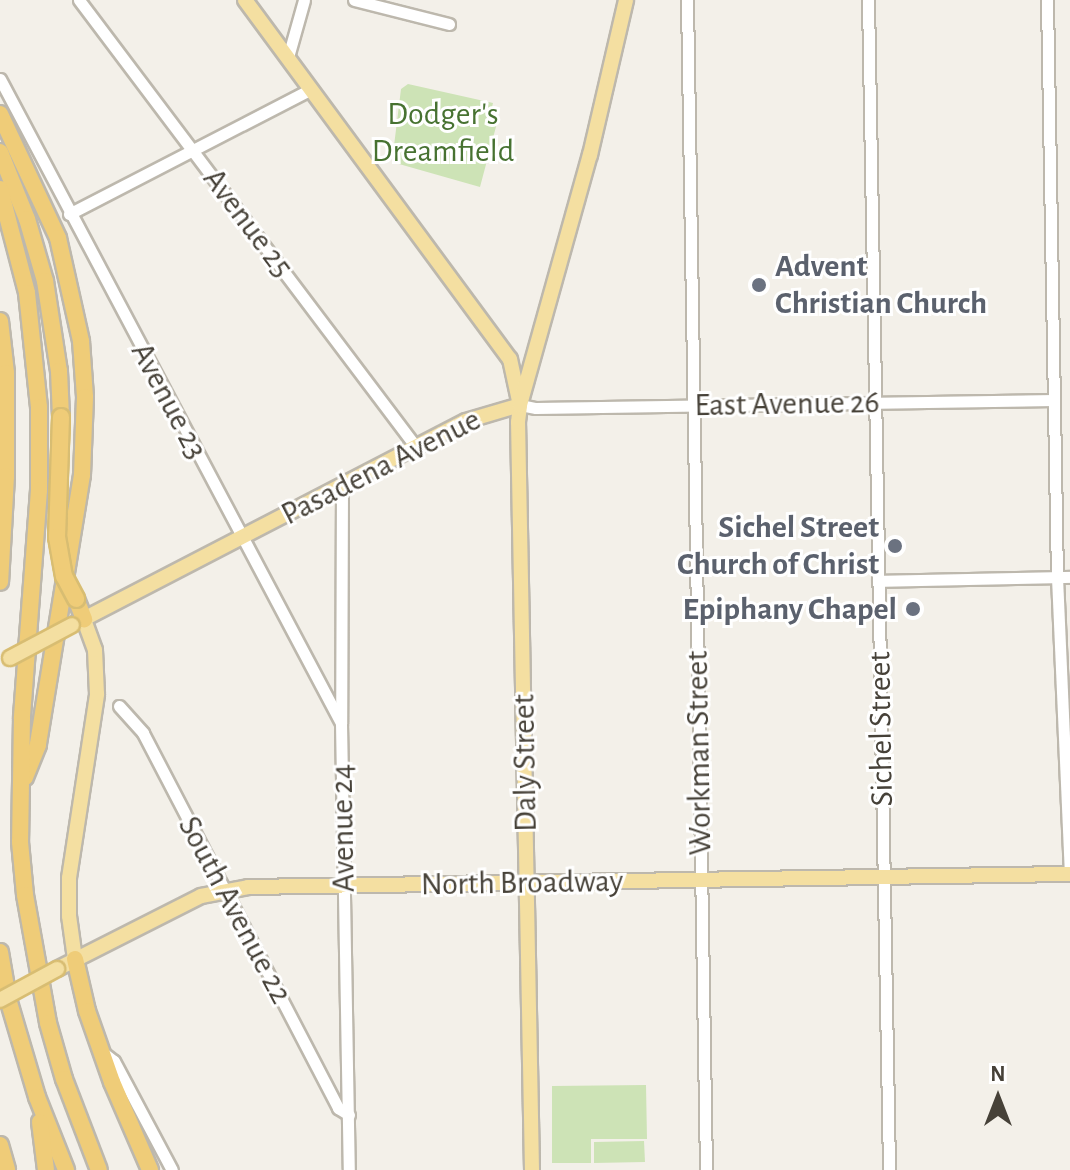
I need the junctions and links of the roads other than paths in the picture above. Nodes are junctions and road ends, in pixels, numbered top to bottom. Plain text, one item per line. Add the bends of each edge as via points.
1 (79, 0) edge
2 (245, 0) edge
3 (304, 0) edge
4 (354, 0) edge
5 (626, 0) edge
6 (687, 0) edge
7 (868, 0) edge
8 (1047, 0) edge
9 (449, 24) dead end
10 (288, 57) junction
11 (0, 79) edge
12 (311, 89) junction
13 (0, 114) edge
14 (194, 150) junction
15 (0, 152) edge
16 (0, 189) edge
17 (69, 214) junction
18 (0, 321) edge
19 (0, 354) edge
20 (6, 373) junction
21 (1054, 400) junction
22 (873, 402) junction
23 (520, 405) junction
24 (694, 405) junction
25 (416, 447) junction
26 (342, 486) junction
27 (242, 538) junction
28 (1064, 577) edge
29 (878, 581) junction
30 (0, 582) edge
31 (78, 622) junction
32 (0, 662) edge
33 (119, 706) dead end
34 (341, 723) junction
35 (20, 790) junction
36 (1070, 872) edge
37 (883, 877) junction
38 (701, 880) junction
39 (528, 883) junction
40 (345, 886) junction
41 (223, 890) junction
42 (0, 952) edge
43 (75, 959) junction
44 (0, 1000) edge
45 (101, 1051) junction
46 (37, 1097) junction
47 (349, 1115) junction
48 (0, 1145) edge
49 (7, 1170) edge
50 (46, 1170) edge
51 (66, 1170) edge
52 (99, 1170) edge
53 (150, 1170) edge
54 (172, 1170) edge
55 (349, 1170) edge
56 (532, 1170) edge
57 (706, 1170) edge
58 (889, 1170) edge

1 - 14 street, Avenue 25
2 - 10 main road
3 - 10 street
4 - 9 street
5 - 23 main road, Pasadena Avenue via 590,155
6 - 24 street, Workman Street
7 - 22 street, Sichel Street
8 - 21 street
10 - 12 main road
11 - 17 street, Avenue 23
12 - 14 street
12 - 23 main road via 510,359
13 - 35 highway via 58,238 81,341 85,397 82,475 43,715 38,745
14 - 17 street
14 - 25 street, Avenue 25
15 - 31 highway, bridge via 45,281 59,371 57,537
16 - 35 highway via 27,293 39,407 39,490
17 - 27 street, Avenue 23
18 - 20 highway
19 - 20 highway
20 - 30 highway
21 - 22 street, East Avenue 26
21 - 28 street
22 - 24 street, East Avenue 26
22 - 29 street, Sichel Street
23 - 24 street, East Avenue 26
23 - 25 main road, Pasadena Avenue via 486,412
23 - 39 main road, Daly Street
24 - 38 street, Workman Street
25 - 26 main road, Pasadena Avenue
26 - 27 main road, Pasadena Avenue
26 - 34 street, Avenue 24
27 - 31 main road, Pasadena Avenue
27 - 34 street, Avenue 23
28 - 29 street
28 - 36 street
29 - 37 street, Sichel Street
31 - 32 main road, Pasadena Avenue, bridge
31 - 43 main road via 95,650 97,694 69,878
33 - 41 street, South Avenue 22 via 143,733
34 - 40 street, Avenue 24
35 - 52 highway via 20,842 35,963 64,1079
36 - 37 main road, North Broadway
37 - 38 main road, North Broadway
37 - 58 street, Sichel Street
38 - 39 main road, North Broadway
38 - 57 street, Workman Street
39 - 40 main road, North Broadway
39 - 56 main road, Daly Street
40 - 41 main road, North Broadway
40 - 47 street, Avenue 24
41 - 43 main road, North Broadway
41 - 47 street, South Avenue 22 via 338,1108
42 - 46 highway
43 - 44 main road, North Broadway, bridge
43 - 45 highway
45 - 53 highway
45 - 54 street via 114,1061
46 - 50 highway
46 - 51 highway
47 - 55 street, Avenue 24
48 - 49 highway

